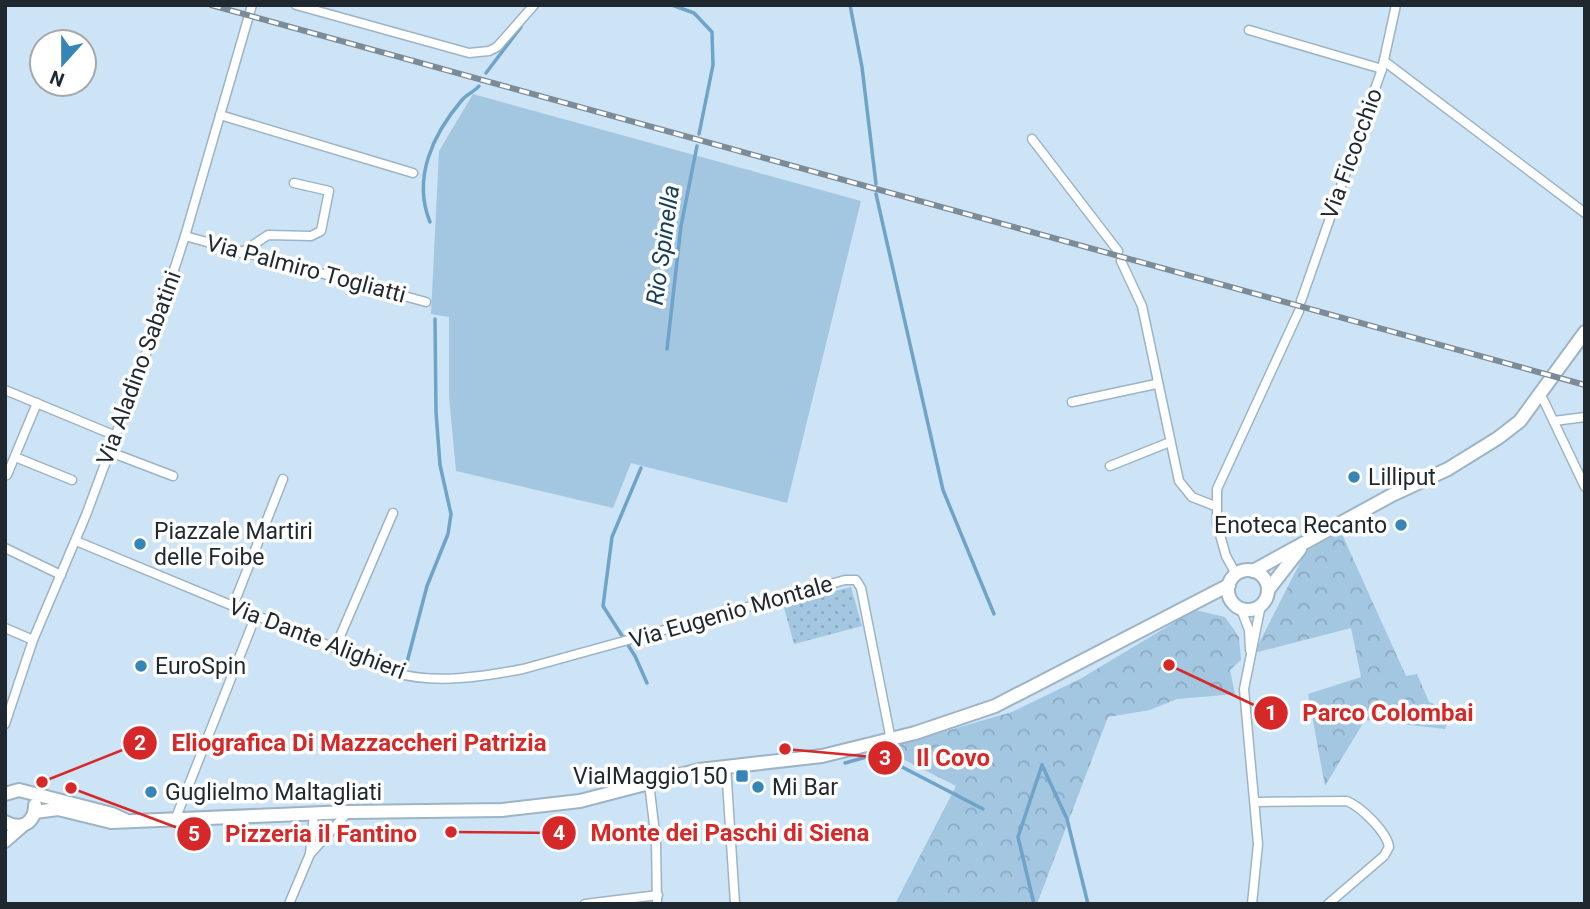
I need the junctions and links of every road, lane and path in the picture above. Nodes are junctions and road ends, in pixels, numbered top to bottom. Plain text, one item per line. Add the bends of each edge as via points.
1 (252, 5) edge
2 (296, 5) edge
3 (534, 5) edge
4 (1396, 5) edge
5 (1249, 30) dead end
6 (1383, 65) junction
7 (220, 116) junction
8 (1032, 139) dead end
9 (414, 173) dead end
10 (295, 183) dead end
11 (1585, 213) edge
12 (185, 236) junction
13 (1118, 251) dead end
14 (241, 253) junction
15 (1121, 261) dead end
16 (426, 302) dead end
17 (1301, 302) dead end
18 (1299, 311) dead end
19 (1585, 332) edge
20 (1157, 384) junction
21 (5, 390) edge
22 (1541, 395) junction
23 (1072, 402) dead end
24 (37, 403) junction
25 (1585, 417) edge
26 (1554, 421) junction
27 (116, 436) junction
28 (1170, 442) junction
29 (110, 452) junction
30 (15, 457) junction
31 (1110, 466) dead end
32 (7, 475) dead end
33 (173, 476) dead end
34 (283, 479) dead end
35 (72, 480) dead end
36 (1585, 486) edge
37 (1215, 506) junction
38 (393, 513) dead end
39 (76, 541) junction
40 (1306, 541) junction
41 (5, 548) edge
42 (1254, 571) junction
43 (61, 575) junction
44 (1232, 580) junction
45 (1268, 590) junction
46 (1198, 600) junction
47 (1261, 605) junction
48 (233, 606) junction
49 (1237, 606) junction
50 (256, 615) junction
51 (5, 628) edge
52 (33, 639) junction
53 (609, 647) joint
54 (335, 648) junction
55 (1250, 651) junction
56 (5, 724) edge
57 (891, 740) junction
58 (726, 766) junction
59 (649, 783) junction
60 (7, 791) edge
61 (27, 793) junction
62 (1256, 802) junction
63 (35, 812) junction
64 (348, 812) junction
65 (314, 813) junction
66 (126, 820) junction
67 (175, 820) junction
68 (5, 822) edge
69 (22, 826) junction
70 (5, 841) edge
71 (310, 854) junction
72 (657, 899) edge
73 (289, 904) edge
74 (585, 904) edge
75 (735, 904) edge
76 (1252, 904) edge
77 (1328, 904) edge

1 - 7 street, Via Aladino Sabatini
2 - 3 street via 470,52 497,47
4 - 6 street, Via Ficocchio
5 - 6 street
6 - 11 street
6 - 17 street, Via Ficocchio
7 - 9 street
7 - 12 street, Via Aladino Sabatini
8 - 13 street
10 - 14 street via 329,191 321,231 311,236 268,235
12 - 14 street, Via Palmiro Togliatti
12 - 27 street, Via Aladino Sabatini
14 - 16 street, Via Palmiro Togliatti
15 - 20 street via 1142,306
18 - 37 street via 1219,483
19 - 22 main road
20 - 23 street
20 - 28 street
21 - 24 street
22 - 26 street
22 - 40 main road via 1498,439
24 - 27 street
24 - 30 street
25 - 26 street
26 - 36 street
27 - 29 street, Via Aladino Sabatini
28 - 31 street
28 - 37 street via 1182,487 1198,501
29 - 33 street
29 - 39 street, Via Aladino Sabatini
30 - 32 street
30 - 35 street
34 - 48 street
37 - 44 street
38 - 54 street
39 - 43 street, Via Aladino Sabatini
39 - 48 street, Via Dante Alighieri
40 - 42 main road
40 - 45 main road
41 - 43 street
42 - 44 main road
42 - 45 main road via 1265,580
43 - 52 street, Via Aladino Sabatini
44 - 46 main road
44 - 49 main road
45 - 47 main road
46 - 49 main road
46 - 57 main road via 995,706
47 - 49 main road via 1252,609
47 - 55 street
48 - 50 street, Via Dante Alighieri
49 - 55 street via 1249,630
50 - 54 street, Via Dante Alighieri
50 - 67 street
51 - 52 street
52 - 56 street, Via Aladino Sabatini
53 - 54 street, Via Dante Alighieri via 523,669 458,678 404,676
53 - 57 street, Via Eugenio Montale via 856,580
55 - 62 street via 1244,697
57 - 58 main road via 822,756
58 - 59 main road
58 - 75 street
59 - 64 main road via 550,806
59 - 72 street
60 - 61 main road
61 - 63 main road
61 - 66 main road
62 - 76 street via 1258,844
62 - 77 street via 1347,801 1386,837 1389,847 1384,856
63 - 66 main road via 58,809 107,821
63 - 69 main road
64 - 65 main road
64 - 71 street
65 - 67 main road
65 - 71 street
66 - 67 main road
68 - 69 main road
69 - 70 main road
71 - 73 street
72 - 74 street

